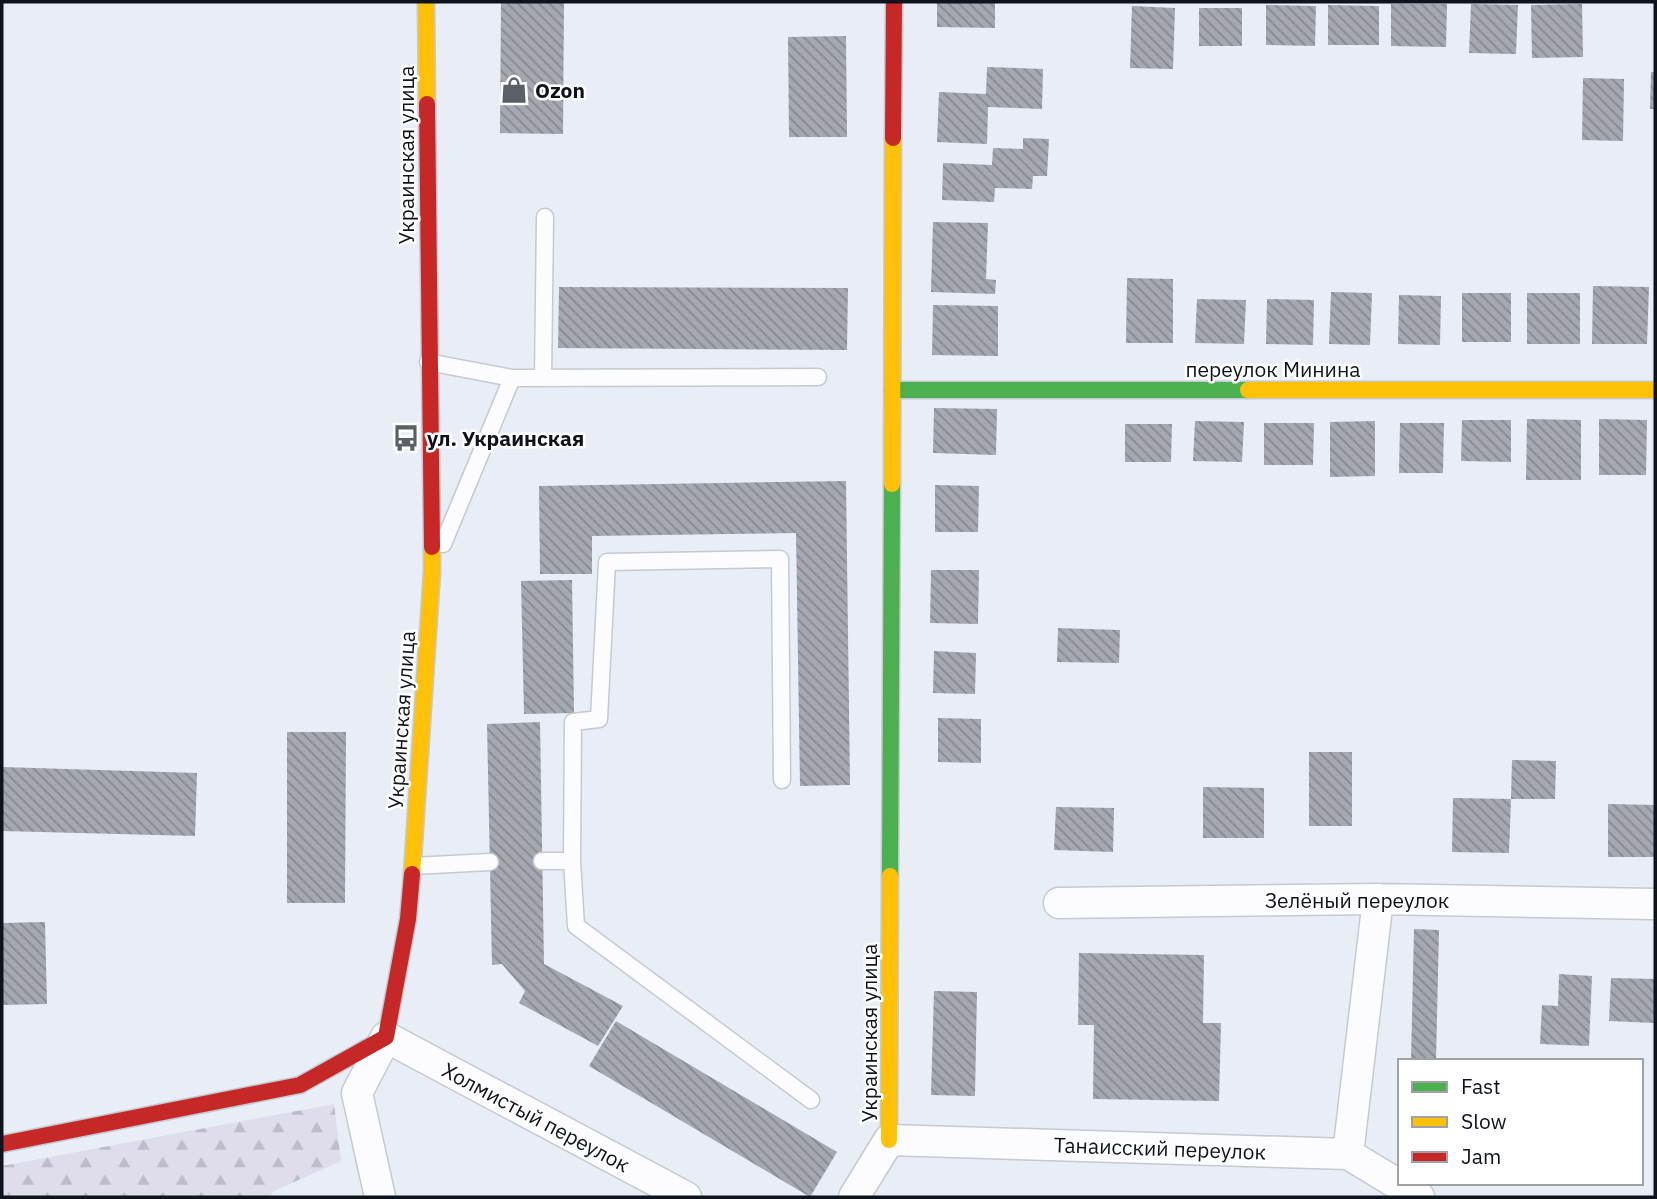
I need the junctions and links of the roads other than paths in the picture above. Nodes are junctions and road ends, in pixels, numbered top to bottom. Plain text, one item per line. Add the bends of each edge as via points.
1 (425, 2) edge
2 (894, 2) edge
3 (545, 217) dead end
4 (428, 362) junction
5 (818, 377) dead end
6 (512, 378) junction
7 (543, 378) junction
8 (892, 390) junction
9 (1655, 390) edge
10 (432, 572) junction
11 (782, 780) dead end
12 (572, 860) junction
13 (542, 861) dead end
14 (490, 862) dead end
15 (413, 866) junction
16 (1378, 899) junction
17 (1059, 902) dead end
18 (1655, 904) edge
19 (386, 1037) junction
20 (811, 1100) dead end
21 (890, 1140) junction
22 (2, 1144) edge
23 (1348, 1154) junction
24 (1398, 1184) edge
25 (1399, 1185) edge
26 (380, 1197) edge
27 (686, 1197) edge
28 (853, 1197) edge
29 (1419, 1197) edge

1 - 4 street, Украинская улица
2 - 8 street, Украинская улица
3 - 7 lane
4 - 6 lane
4 - 10 street, Украинская улица
5 - 7 lane
6 - 7 lane
6 - 10 lane
8 - 9 street, переулок Минина
8 - 21 street, Украинская улица
10 - 15 street, Украинская улица
11 - 12 lane via 780,559 607,562 599,719 573,722
12 - 13 lane
12 - 20 lane via 576,926
14 - 15 lane
15 - 19 street, Украинская улица
16 - 17 street, Зелёный переулок
16 - 18 street, Зелёный переулок
16 - 23 street
19 - 22 street via 300,1085
19 - 26 street via 357,1093
19 - 27 street, Холмистый переулок
21 - 23 street, Танаисский переулок
21 - 28 street
23 - 24 street, Танаисский переулок
25 - 29 street, Танаисский переулок

